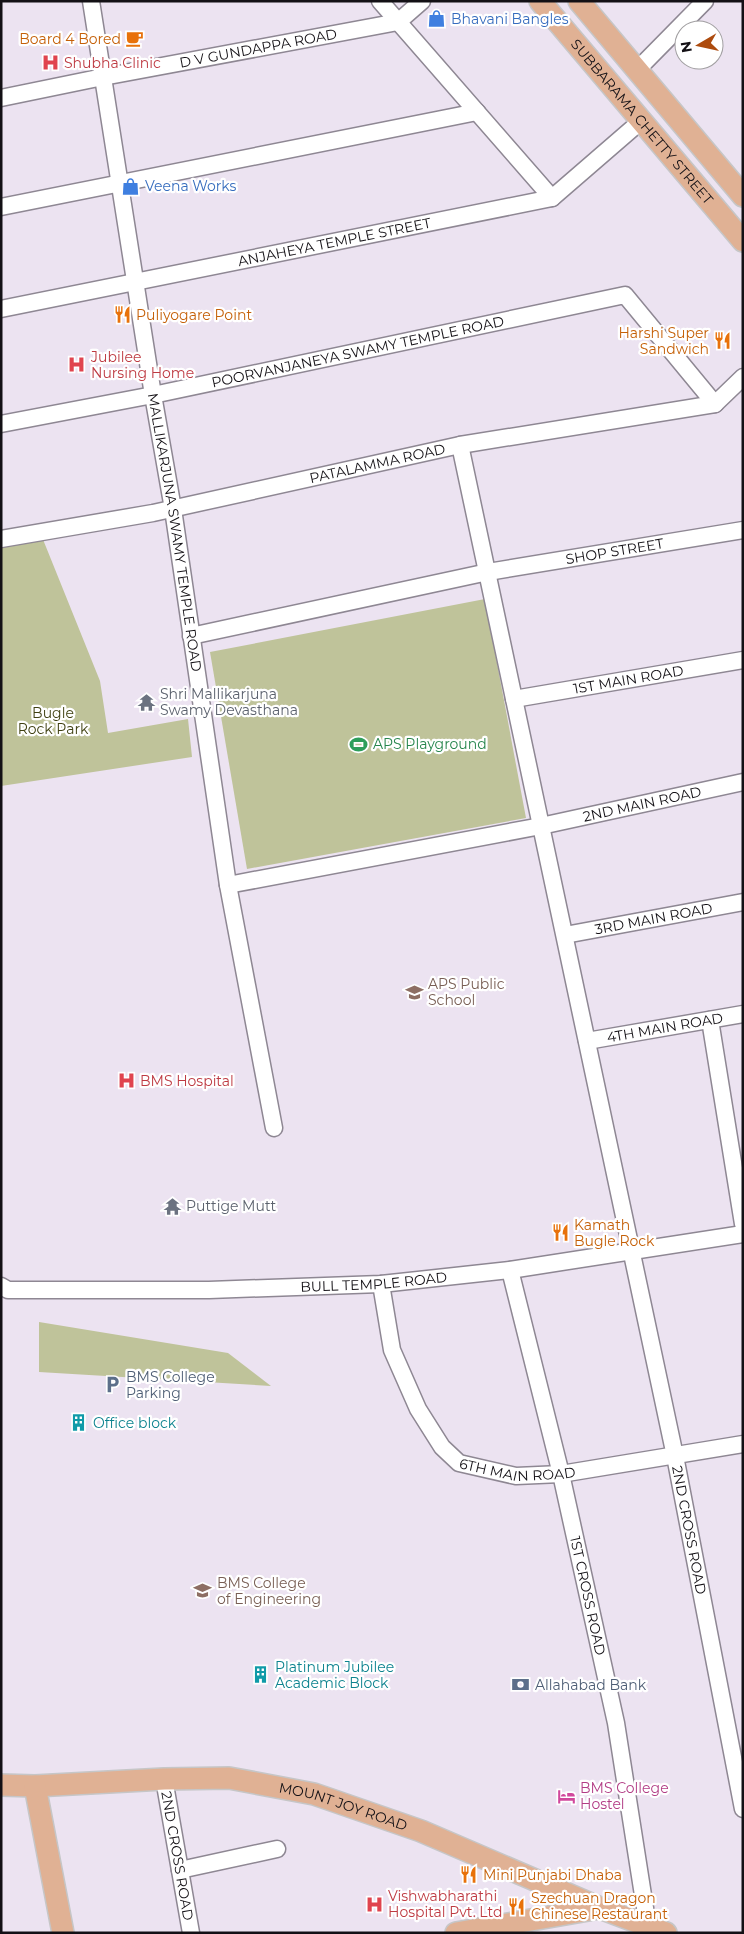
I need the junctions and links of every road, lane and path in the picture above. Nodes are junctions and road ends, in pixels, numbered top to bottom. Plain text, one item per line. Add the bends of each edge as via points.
1 (91, 1) edge
2 (380, 1) edge
3 (422, 1) edge
4 (540, 1) edge
5 (579, 1) edge
6 (705, 1) edge
7 (398, 22) junction
8 (637, 70) junction
9 (103, 77) junction
10 (1, 98) edge
11 (477, 112) junction
12 (641, 121) junction
13 (120, 184) junction
14 (743, 196) edge
15 (552, 198) junction
16 (1, 207) edge
17 (743, 241) edge
18 (136, 282) junction
19 (1, 309) edge
20 (743, 377) edge
21 (153, 395) junction
22 (715, 404) junction
23 (1, 424) edge
24 (460, 445) junction
25 (172, 509) junction
26 (743, 530) edge
27 (1, 539) edge
28 (488, 572) junction
29 (191, 636) junction
30 (743, 660) edge
31 (514, 699) junction
32 (743, 782) edge
33 (541, 826) junction
34 (228, 884) junction
35 (743, 902) edge
36 (565, 935) junction
37 (743, 1014) edge
38 (710, 1020) junction
39 (587, 1041) junction
40 (274, 1128) dead end
41 (743, 1224) edge
42 (743, 1234) edge
43 (632, 1250) junction
44 (510, 1270) junction
45 (381, 1284) junction
46 (1, 1286) edge
47 (743, 1444) edge
48 (675, 1456) junction
49 (561, 1474) junction
50 (164, 1779) junction
51 (1, 1785) edge
52 (35, 1786) junction
53 (743, 1809) edge
54 (277, 1849) dead end
55 (180, 1870) junction
56 (600, 1908) junction
57 (498, 1929) edge
58 (657, 1930) edge
59 (63, 1933) edge
60 (191, 1933) edge
61 (456, 1933) edge

1 - 9 street, MALLIKARJUNA SWAMY TEMPLE ROAD
2 - 7 street
3 - 7 street
4 - 12 main road, SUBBARAMA CHETTY STREET
5 - 8 main road
6 - 8 street
7 - 9 street, D V GUNDAPPA ROAD
7 - 11 street
8 - 14 main road
9 - 10 street, D V GUNDAPPA ROAD
9 - 13 street, MALLIKARJUNA SWAMY TEMPLE ROAD
11 - 13 street
11 - 15 street
12 - 15 street, ANJAHEYA TEMPLE STREET
12 - 17 main road, SUBBARAMA CHETTY STREET
13 - 16 street
13 - 18 street, MALLIKARJUNA SWAMY TEMPLE ROAD
15 - 18 street, ANJAHEYA TEMPLE STREET
18 - 19 street, ANJAHEYA TEMPLE STREET
18 - 21 street, MALLIKARJUNA SWAMY TEMPLE ROAD
20 - 22 street
21 - 22 street, POORVANJANEYA SWAMY TEMPLE ROAD via 625,294
21 - 23 street, POORVANJANEYA SWAMY TEMPLE ROAD
21 - 25 street, MALLIKARJUNA SWAMY TEMPLE ROAD
22 - 24 street, PATALAMMA ROAD
24 - 25 street, PATALAMMA ROAD
24 - 28 street, 2ND CROSS ROAD
25 - 27 street, PATALAMMA ROAD
25 - 29 street, MALLIKARJUNA SWAMY TEMPLE ROAD
26 - 28 street, SHOP STREET
28 - 29 street, SHOP STREET
28 - 31 street, 2ND CROSS ROAD
29 - 34 street, MALLIKARJUNA SWAMY TEMPLE ROAD
30 - 31 street, 1ST MAIN ROAD
31 - 33 street, 2ND CROSS ROAD
32 - 33 street, 2ND MAIN ROAD
33 - 34 street
33 - 36 street, 2ND CROSS ROAD
34 - 40 street, MALLIKARJUNA SWAMY TEMPLE ROAD
35 - 36 street, 3RD MAIN ROAD
36 - 39 street, 2ND CROSS ROAD
37 - 38 street, 4TH MAIN ROAD
38 - 39 street, 4TH MAIN ROAD
38 - 41 street
39 - 43 street, 2ND CROSS ROAD
42 - 43 street, BULL TEMPLE ROAD
43 - 44 street, BULL TEMPLE ROAD
43 - 48 street, 2ND CROSS ROAD
44 - 45 street, BULL TEMPLE ROAD
44 - 49 street, 1ST CROSS ROAD
45 - 46 street, BULL TEMPLE ROAD via 200,1290 8,1290
45 - 49 street, 6TH MAIN ROAD via 392,1350 418,1409 442,1447 459,1463 516,1476
47 - 48 street, 6TH MAIN ROAD
48 - 49 street, 6TH MAIN ROAD
48 - 53 street, 2ND CROSS ROAD
49 - 58 street, 1ST CROSS ROAD via 616,1723
50 - 52 main road, MOUNT JOY ROAD
50 - 55 street, 2ND CROSS ROAD
50 - 56 main road, MOUNT JOY ROAD via 229,1778 314,1794 421,1831
51 - 52 main road, MOUNT JOY ROAD
52 - 59 main road
54 - 55 street
55 - 60 street, 2ND CROSS ROAD
56 - 57 main road
56 - 58 main road, MOUNT JOY ROAD
57 - 61 main road

